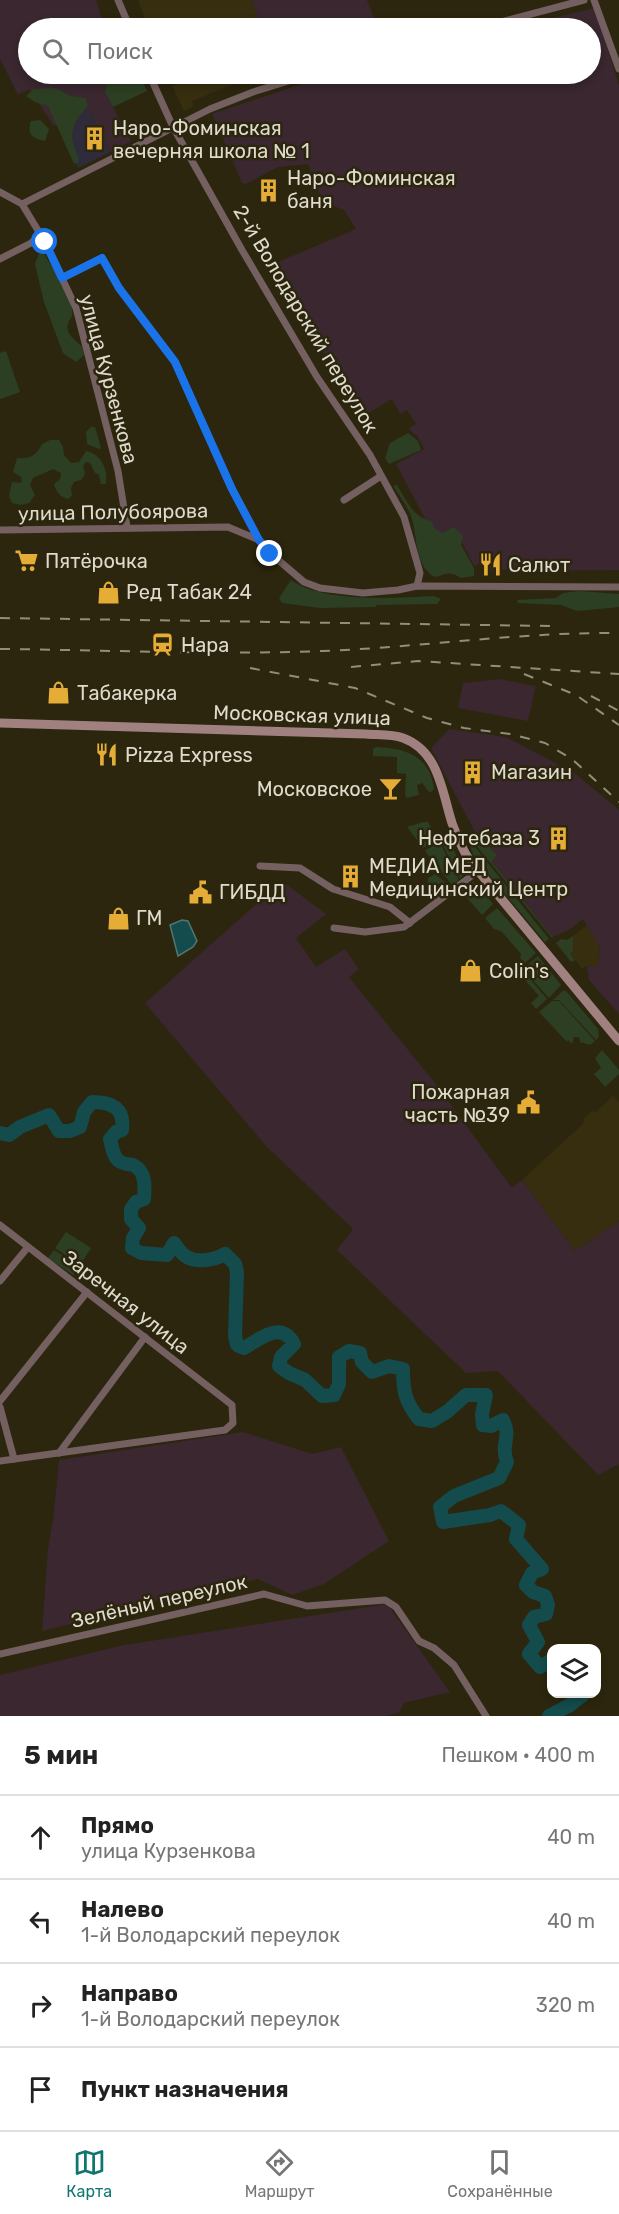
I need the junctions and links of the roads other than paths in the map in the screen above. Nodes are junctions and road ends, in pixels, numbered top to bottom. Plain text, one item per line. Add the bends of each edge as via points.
1 (118, 0) edge
2 (584, 0) edge
3 (594, 0) edge
4 (126, 18) edge
5 (516, 18) edge
6 (601, 18) edge
7 (601, 19) edge
8 (619, 69) edge
9 (154, 84) edge
10 (280, 84) edge
11 (173, 127) junction
12 (0, 192) edge
13 (22, 204) junction
14 (41, 234) junction
15 (0, 259) edge
16 (62, 278) junction
17 (381, 476) junction
18 (344, 500) dead end
19 (127, 527) junction
20 (0, 530) edge
21 (259, 540) junction
22 (417, 586) junction
23 (619, 587) edge
24 (0, 723) edge
25 (260, 866) dead end
26 (478, 871) junction
27 (410, 923) junction
28 (334, 928) dead end
29 (619, 1041) edge
30 (0, 1225) edge
31 (27, 1247) junction
32 (0, 1281) edge
33 (87, 1292) junction
34 (145, 1338) junction
35 (0, 1401) edge
36 (0, 1407) edge
37 (59, 1453) junction
38 (14, 1459) junction
39 (0, 1461) edge
40 (0, 1654) edge
41 (486, 1716) edge

1 - 4 street
2 - 5 street
3 - 6 street
7 - 8 street
9 - 11 street, 2-й Володарский переулок
10 - 11 street
11 - 13 street
11 - 17 street, 2-й Володарский переулок via 317,377
12 - 13 street, улица Курзенкова
13 - 14 street, улица Курзенкова
14 - 15 street
14 - 16 street, улица Курзенкова
16 - 19 street, улица Курзенкова via 76,308 118,471
16 - 21 street via 102,258 119,288 175,362
17 - 18 street
17 - 22 street, 2-й Володарский переулок via 404,517 420,573
19 - 20 street, улица Полубоярова
19 - 21 street, улица Полубоярова via 228,527
21 - 22 street via 304,582 320,588 363,592
22 - 23 street
24 - 26 main road, Московская улица via 403,738 418,746 431,761 458,840
25 - 27 street via 300,868 333,889 390,907
26 - 27 street
26 - 29 main road, Московская улица
27 - 28 street via 365,932
30 - 31 street, Заречная улица
31 - 32 street
31 - 33 street, Заречная улица
33 - 34 street, Заречная улица
33 - 35 street
34 - 37 street
34 - 37 street, Заречная улица via 232,1405 233,1423 225,1431
36 - 38 street
37 - 38 street
38 - 39 street
40 - 41 street, Зелёный переулок via 264,1594 307,1606 385,1600 396,1607 419,1641 454,1665

